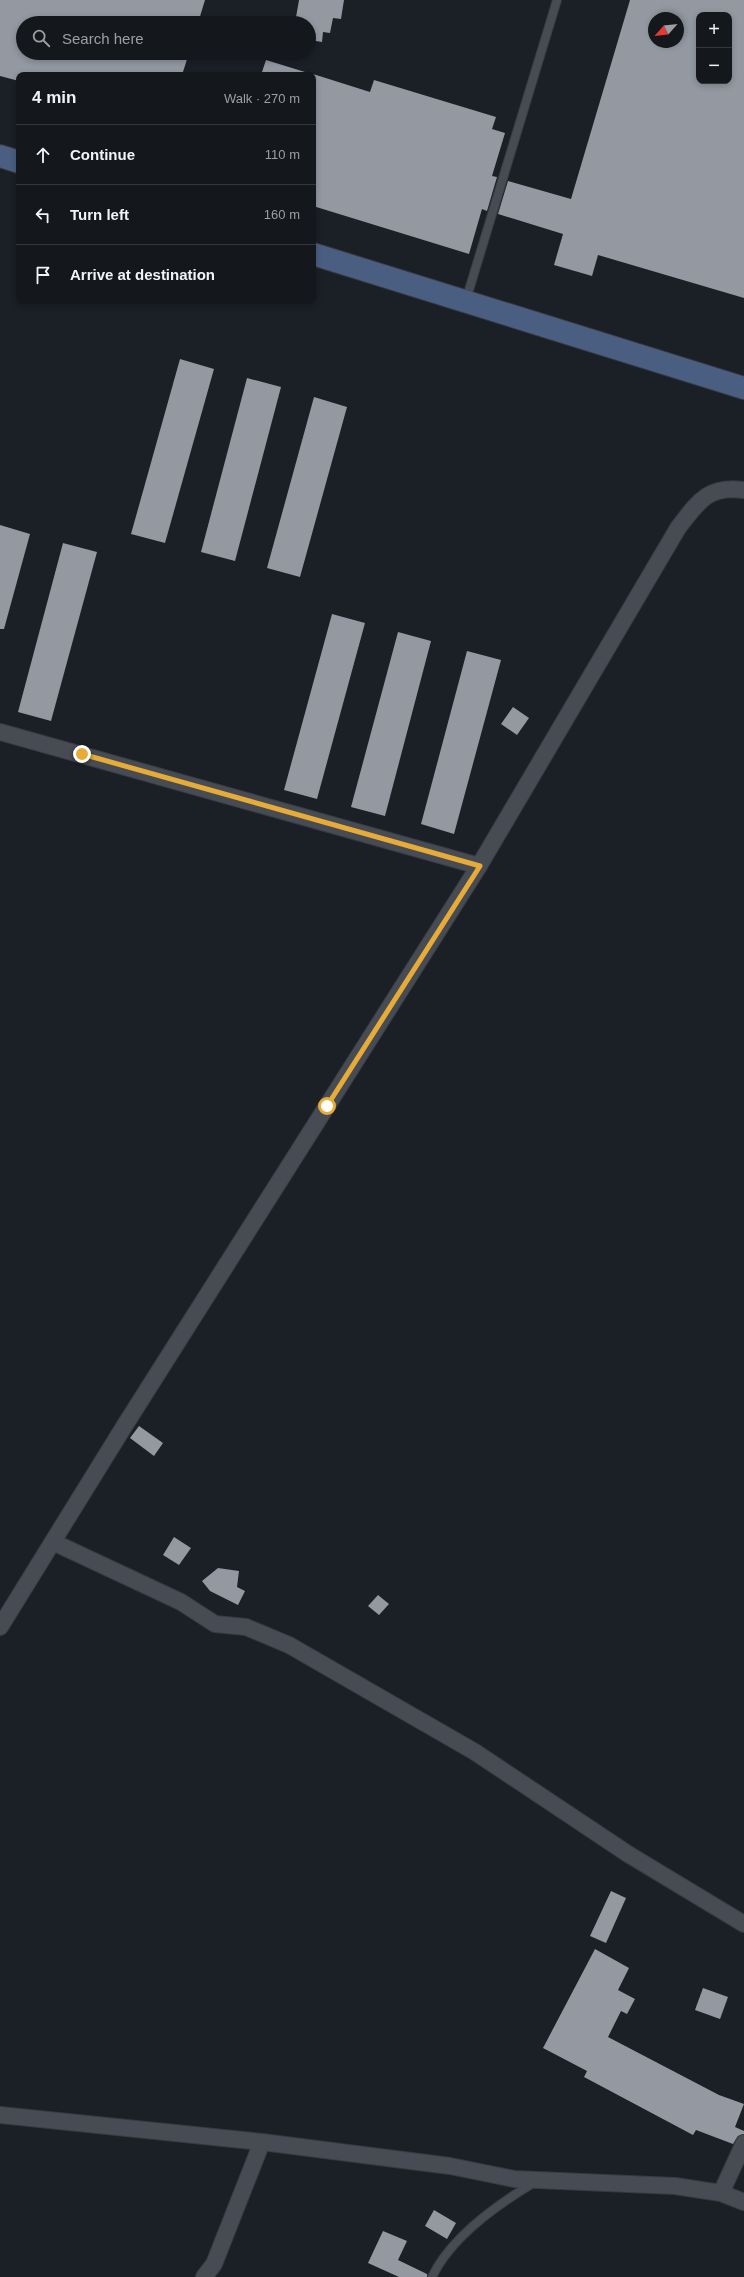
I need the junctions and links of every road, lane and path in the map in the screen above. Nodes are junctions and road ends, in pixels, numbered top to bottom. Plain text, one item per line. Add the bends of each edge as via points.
1 (556, 0) edge
2 (0, 156) edge
3 (16, 161) edge
4 (316, 255) edge
5 (466, 302) junction
6 (744, 388) edge
7 (744, 490) edge
8 (0, 732) edge
9 (480, 866) junction
10 (53, 1542) junction
11 (0, 1627) edge
12 (744, 1924) edge
13 (0, 2115) edge
14 (262, 2142) junction
15 (744, 2143) edge
16 (540, 2179) junction
17 (721, 2193) junction
18 (744, 2202) edge
19 (204, 2277) edge
20 (432, 2277) edge

1 - 5 lane
2 - 3 street
4 - 5 street
5 - 6 street
7 - 9 street via 718,489 693,508 678,528
8 - 9 street
9 - 10 street
10 - 11 street
10 - 12 street via 181,1602 215,1624 246,1627 289,1644 475,1752 628,1854
13 - 14 street
14 - 16 street via 450,2166 514,2179
14 - 19 street via 214,2264
15 - 17 street
16 - 17 street via 675,2186
16 - 20 lane via 486,2216 439,2262
17 - 18 street

